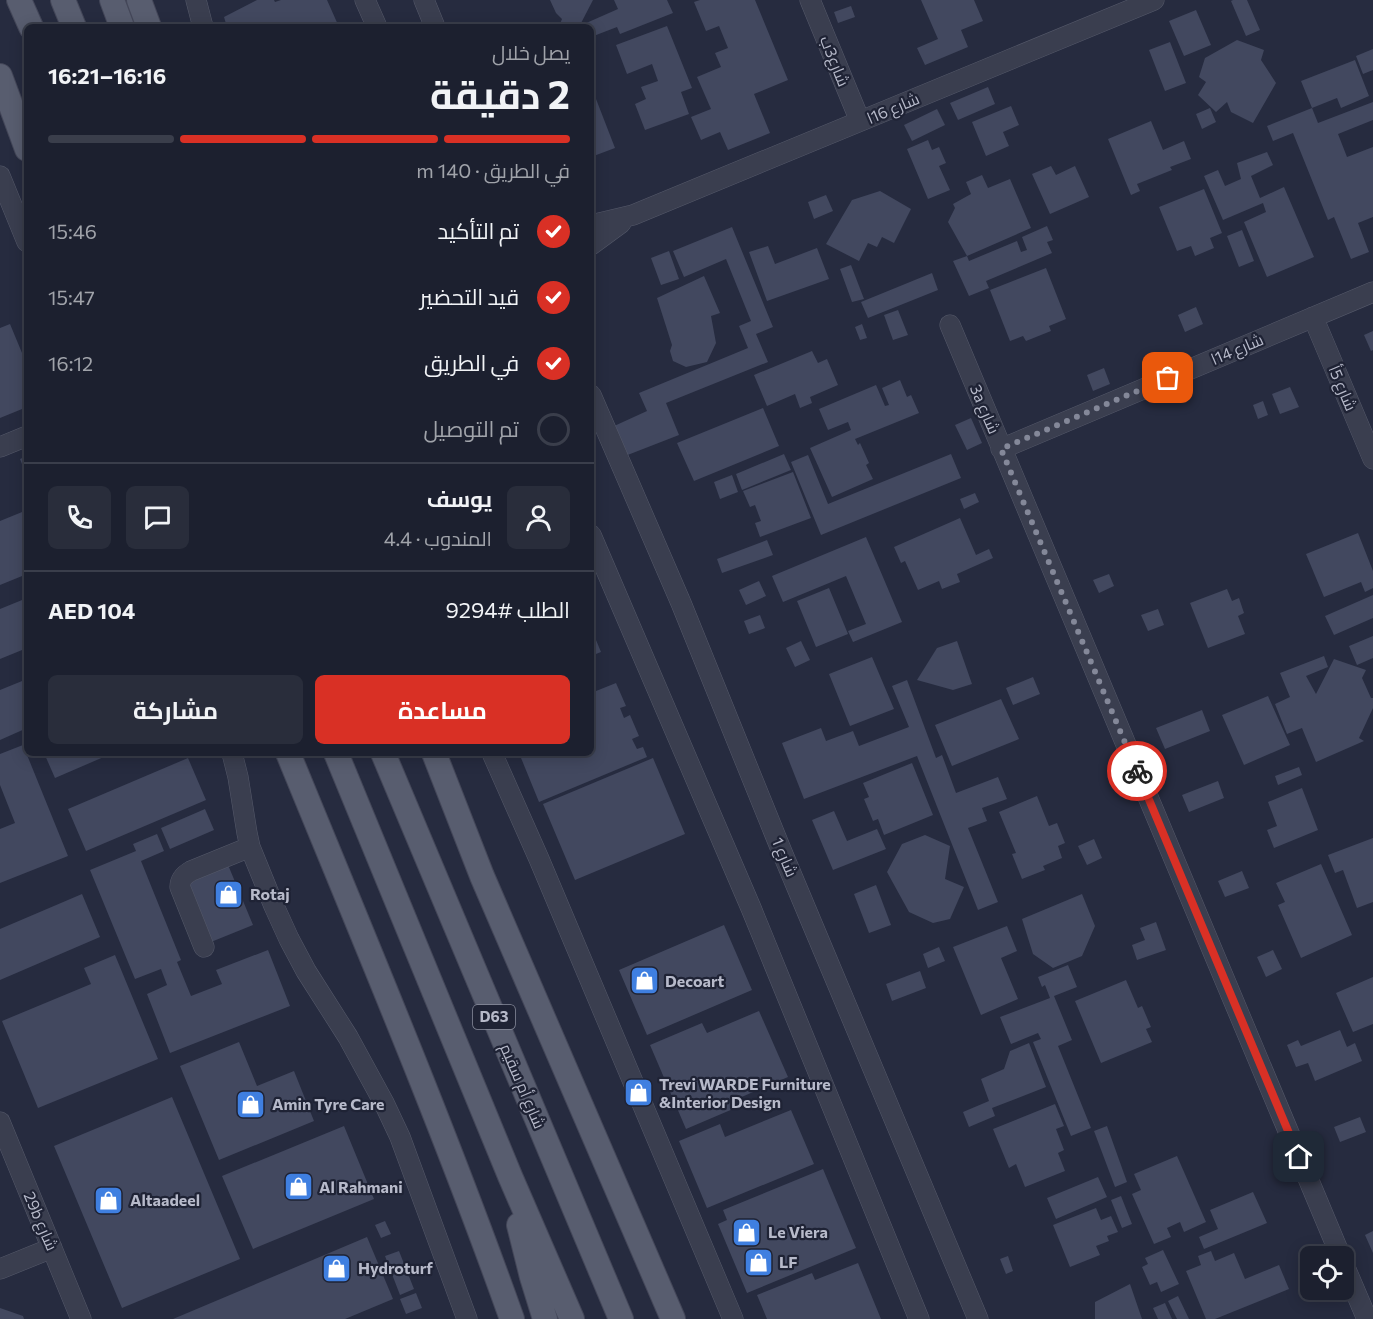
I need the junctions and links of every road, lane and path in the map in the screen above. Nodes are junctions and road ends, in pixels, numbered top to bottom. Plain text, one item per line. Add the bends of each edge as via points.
1 (19, 0) edge
2 (63, 0) edge
3 (112, 0) edge
4 (140, 0) edge
5 (196, 0) edge
6 (365, 0) edge
7 (424, 0) edge
8 (810, 0) edge
9 (1154, 0) edge
10 (30, 24) edge
11 (73, 24) edge
12 (121, 24) edge
13 (148, 24) edge
14 (202, 24) edge
15 (376, 24) edge
16 (434, 24) edge
17 (0, 57) edge
18 (0, 76) edge
19 (24, 104) edge
20 (860, 122) junction
21 (24, 141) edge
22 (0, 176) edge
23 (633, 215) junction
24 (594, 224) edge
25 (24, 235) edge
26 (594, 243) edge
27 (1373, 292) edge
28 (1313, 317) junction
29 (950, 325) dead end
30 (594, 405) edge
31 (24, 436) edge
32 (0, 447) edge
33 (1001, 449) junction
34 (1373, 459) edge
35 (594, 542) edge
36 (233, 756) edge
37 (289, 756) edge
38 (337, 756) edge
39 (384, 756) edge
40 (435, 756) edge
41 (493, 756) edge
42 (250, 847) junction
43 (204, 947) dead end
44 (0, 1122) edge
45 (510, 1176) junction
46 (1336, 1246) edge
47 (52, 1248) junction
48 (0, 1269) edge
49 (605, 1280) junction
50 (1354, 1288) edge
51 (460, 1317) edge
52 (81, 1319) edge
53 (512, 1319) edge
54 (545, 1319) edge
55 (572, 1319) edge
56 (621, 1319) edge
57 (635, 1319) edge
58 (673, 1319) edge
59 (733, 1319) edge
60 (919, 1319) edge
61 (978, 1319) edge
62 (1367, 1319) edge

1 - 10 main road
2 - 11 main road
3 - 12 main road
4 - 13 main road
5 - 14 street
6 - 15 street
7 - 16 street
8 - 20 street, شارع3ب
9 - 20 street, شارع 16ا
17 - 19 main road
18 - 21 main road
20 - 23 street, شارع 16ا
22 - 25 street
23 - 24 street, شارع 16ا
23 - 26 street, شارع 16ا
27 - 28 street, شارع 14ا
28 - 33 street, شارع 14ا
28 - 34 street, شارع 5أ
29 - 33 street, 3a شارع
30 - 61 street, شارع 1 via 681,603
31 - 32 street
33 - 46 street, 3a شارع
35 - 60 street via 747,899
36 - 42 street
37 - 53 main road via 420,1074
38 - 45 main road, D63
39 - 49 main road, شارع أم سقيم / D63
40 - 58 main road via 482,876
41 - 59 street
42 - 43 street via 191,871 181,879 180,887
42 - 51 street via 289,939 367,1070 400,1137
44 - 47 street, 29b شارع
45 - 54 main road
45 - 55 main road, D63
47 - 48 street
47 - 52 street, 29b شارع
49 - 56 main road, شارع أم سقيم / D63
49 - 57 main road
50 - 62 street

